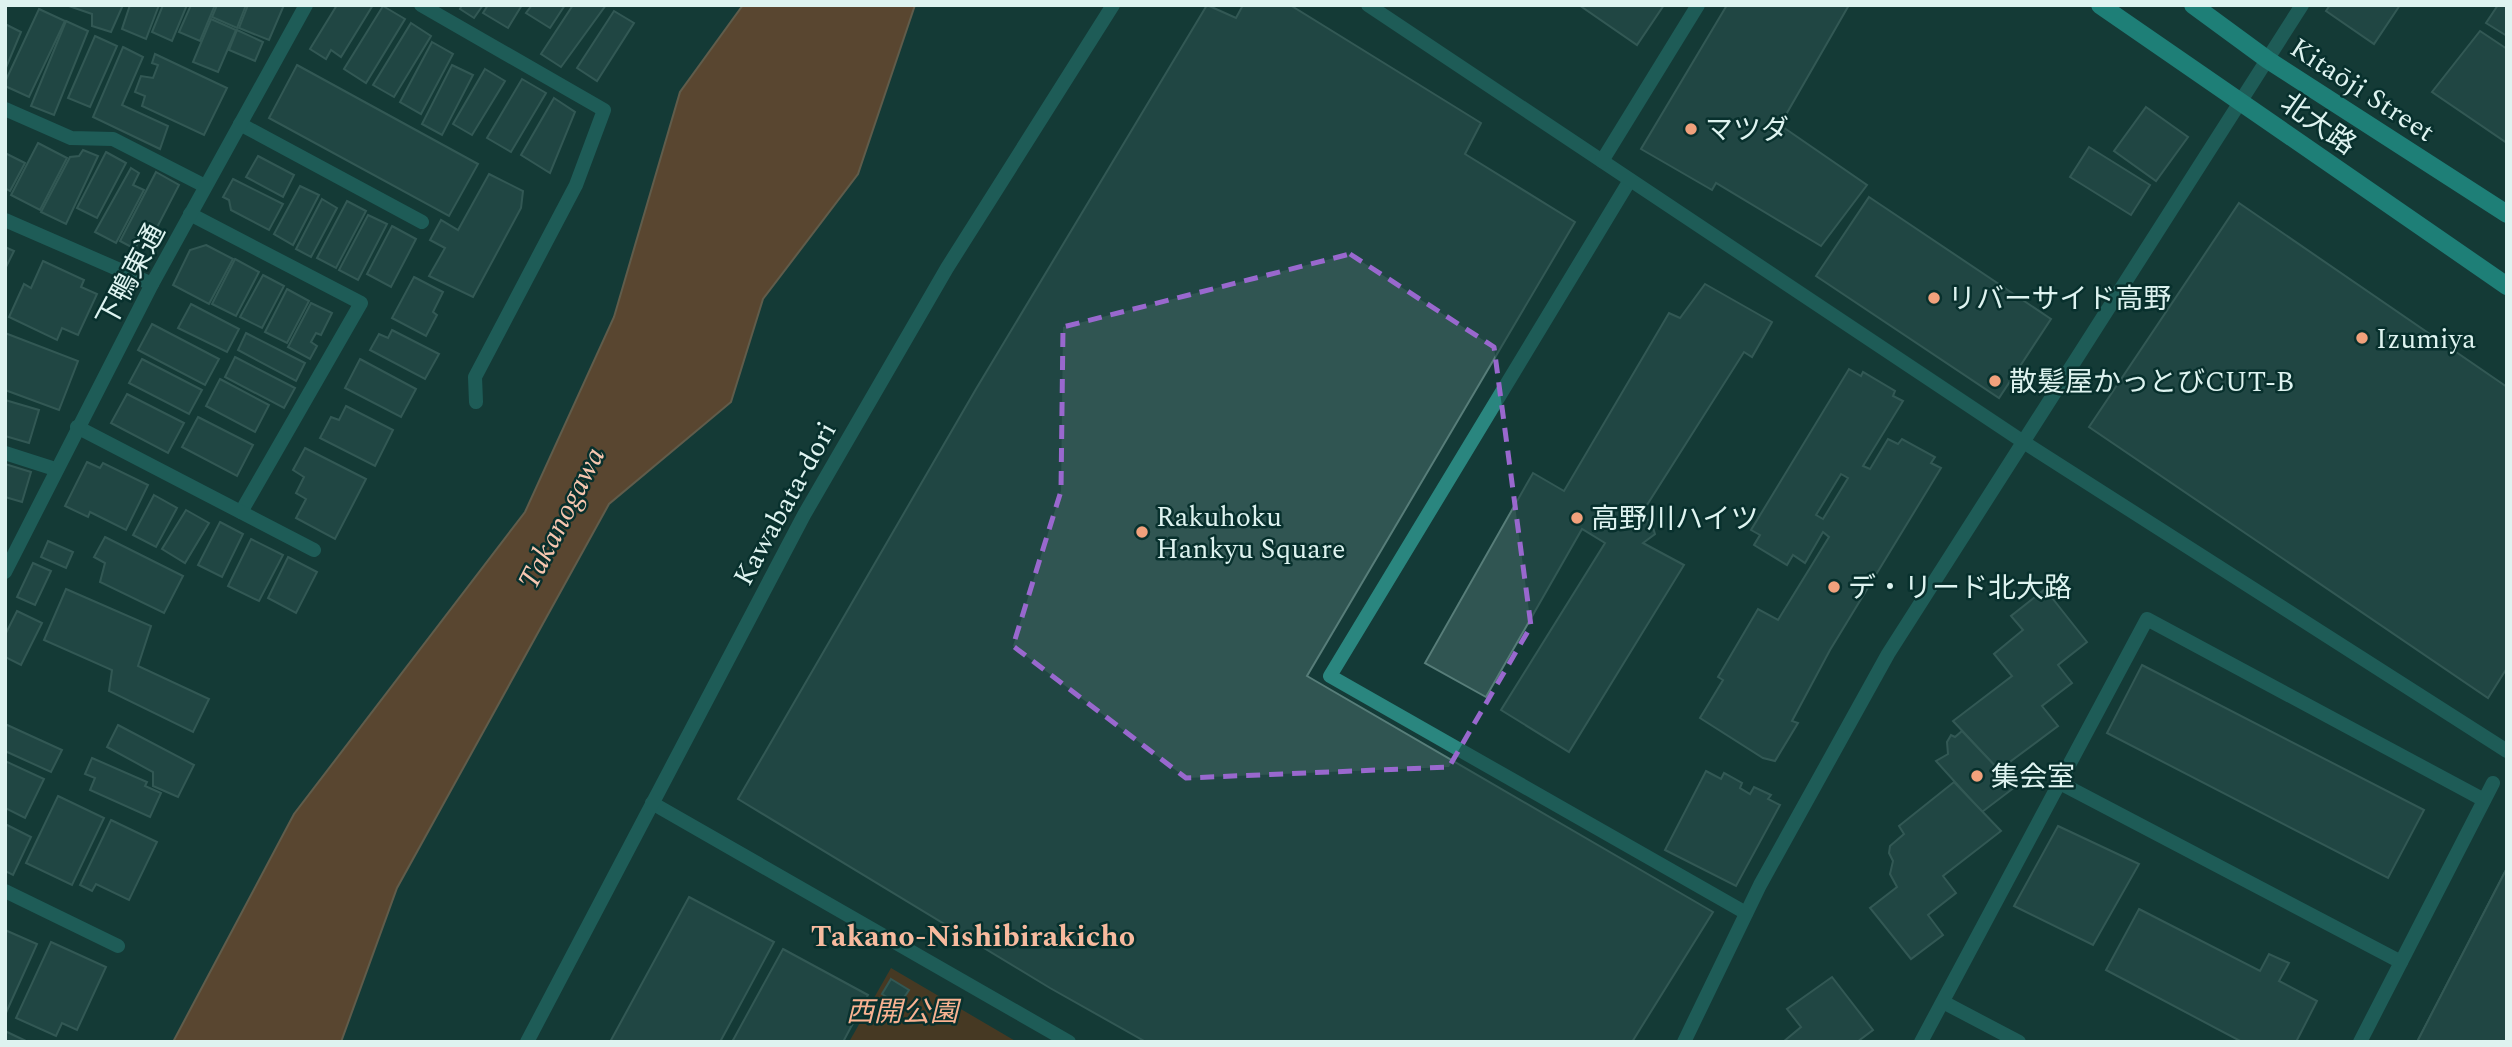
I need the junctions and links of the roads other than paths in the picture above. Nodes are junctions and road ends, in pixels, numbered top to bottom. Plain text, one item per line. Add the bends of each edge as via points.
1 (306, 5) edge
2 (421, 5) edge
3 (1112, 5) edge
4 (1368, 5) edge
5 (1698, 5) edge
6 (2100, 5) edge
7 (2193, 5) edge
8 (2302, 5) edge
9 (2268, 60) junction
10 (2242, 102) junction
11 (5, 109) edge
12 (240, 124) junction
13 (1602, 161) junction
14 (1630, 180) junction
15 (205, 186) junction
16 (191, 214) junction
17 (2507, 214) edge
18 (5, 220) edge
19 (422, 222) dead end
20 (152, 284) junction
21 (2507, 286) edge
22 (476, 402) dead end
23 (77, 427) junction
24 (2025, 443) junction
25 (5, 453) edge
26 (55, 469) junction
27 (241, 512) junction
28 (314, 550) dead end
29 (5, 572) edge
30 (2507, 751) edge
31 (2060, 783) junction
32 (2493, 783) dead end
33 (2484, 800) junction
34 (652, 803) junction
35 (5, 891) edge
36 (1746, 913) junction
37 (118, 946) dead end
38 (2401, 962) junction
39 (1942, 1002) junction
40 (527, 1042) edge
41 (1069, 1042) edge
42 (1684, 1042) edge
43 (1922, 1042) edge
44 (2019, 1042) edge
45 (2360, 1042) edge

1 - 12 street, 下鴨東通
2 - 22 street via 604,110 576,185 475,377
3 - 34 street, Kawabata-dori via 947,268 804,515
4 - 13 street
5 - 13 street
6 - 10 main road, 北大路
7 - 9 main road, Kitaōji Street
8 - 9 street
9 - 10 street
9 - 17 main road, Kitaōji Street
10 - 21 main road, 北大路
10 - 24 street
11 - 15 street via 71,138 113,139
12 - 15 street, 下鴨東通
12 - 19 street
13 - 14 street
14 - 24 street
14 - 36 street via 1331,676
15 - 16 street, 下鴨東通
16 - 20 street, 下鴨東通
16 - 27 street via 361,303
18 - 20 street
20 - 23 street, 下鴨東通
23 - 26 street, 下鴨東通
23 - 27 street
24 - 30 street
24 - 36 street via 1888,654
25 - 26 street
26 - 29 street, 下鴨東通
27 - 28 street
31 - 33 street via 2147,620
31 - 38 street
31 - 39 street
32 - 33 street
33 - 38 street
34 - 40 street, Kawabata-dori
34 - 41 street
35 - 37 street
36 - 42 street
38 - 45 street
39 - 43 street
39 - 44 street

